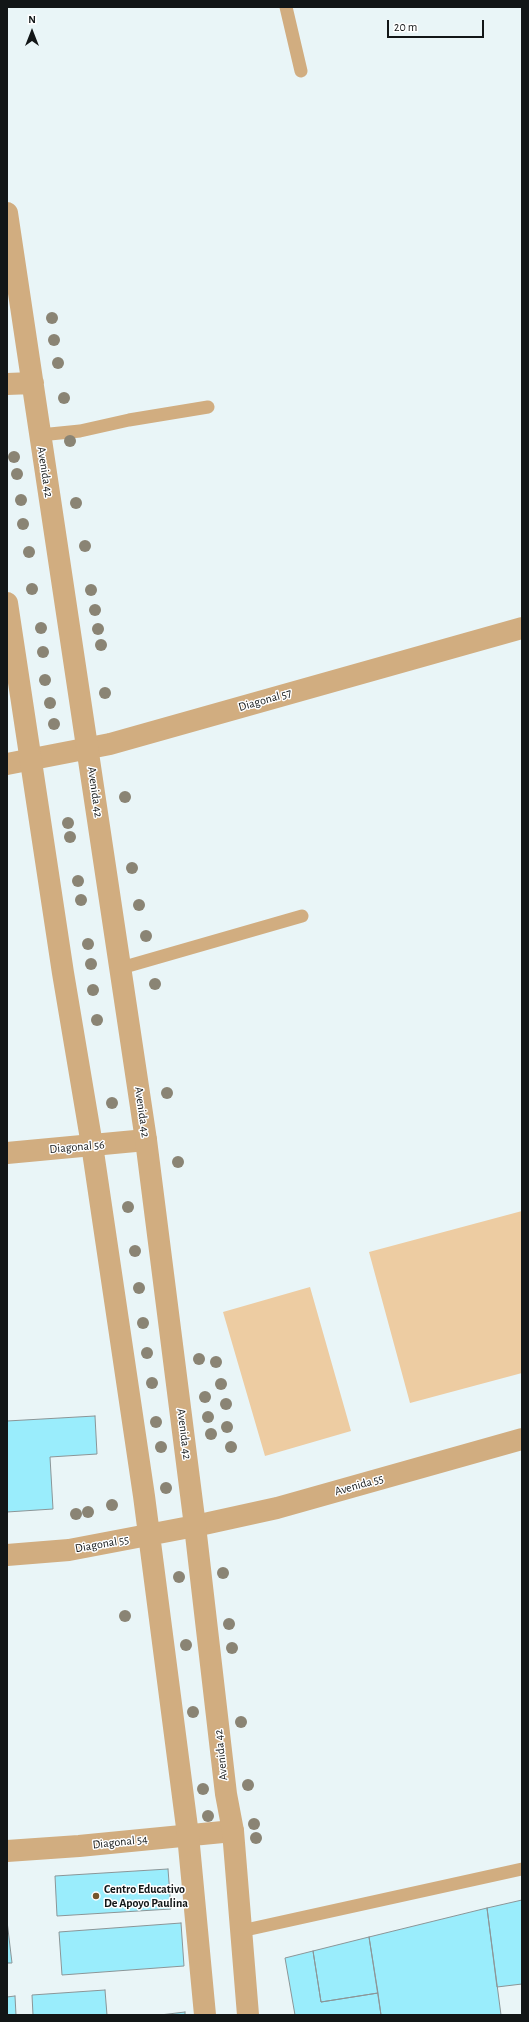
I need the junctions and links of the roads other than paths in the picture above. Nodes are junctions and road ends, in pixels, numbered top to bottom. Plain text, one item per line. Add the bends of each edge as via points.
1 (286, 7) edge
2 (301, 71) dead end
3 (7, 213) edge
4 (33, 383) junction
5 (7, 384) edge
6 (208, 407) dead end
7 (40, 435) junction
8 (7, 603) edge
9 (522, 628) edge
10 (89, 749) junction
11 (30, 761) junction
12 (7, 764) edge
13 (302, 916) dead end
14 (121, 968) junction
15 (146, 1140) junction
16 (92, 1145) junction
17 (7, 1153) edge
18 (522, 1439) edge
19 (195, 1526) junction
20 (149, 1536) junction
21 (7, 1555) edge
22 (233, 1831) junction
23 (188, 1835) junction
24 (7, 1851) edge
25 (522, 1869) edge
26 (241, 1931) junction
27 (205, 2015) edge
28 (248, 2015) edge

1 - 2 lane
3 - 4 street, Avenida 42
4 - 5 street
4 - 7 street, Avenida 42
6 - 7 lane via 80,431
7 - 10 street, Avenida 42
8 - 11 street
9 - 10 street, Diagonal 57
10 - 11 street, Diagonal 57
10 - 14 street, Avenida 42
11 - 12 street, Diagonal 57
11 - 16 street
13 - 14 lane
14 - 15 street, Avenida 42
15 - 16 street, Diagonal 56
15 - 19 street, Avenida 42
16 - 17 street, Diagonal 56
16 - 20 street
18 - 19 street, Avenida 55 via 277,1508
19 - 20 street, Diagonal 55
19 - 22 street, Avenida 42 via 226,1794
20 - 21 street, Diagonal 55 via 69,1550
20 - 23 street
22 - 23 street, Diagonal 54
22 - 26 street, Avenida 42
23 - 24 street, Diagonal 54
23 - 27 street
25 - 26 lane
26 - 28 street, Avenida 42

